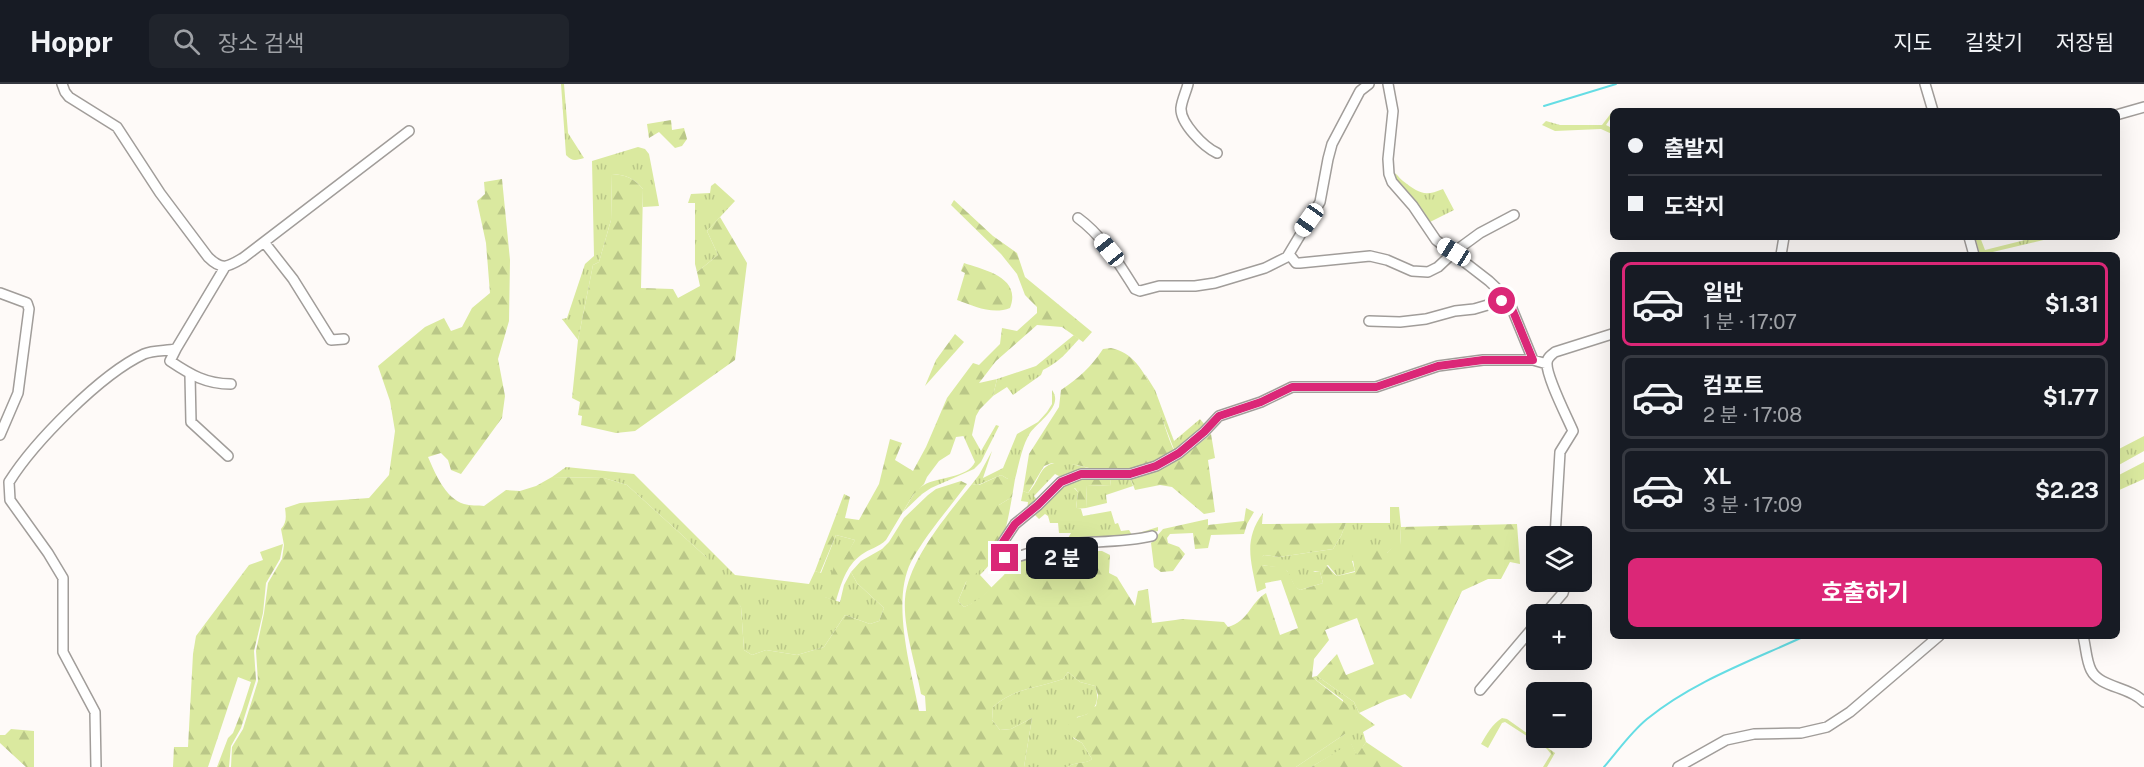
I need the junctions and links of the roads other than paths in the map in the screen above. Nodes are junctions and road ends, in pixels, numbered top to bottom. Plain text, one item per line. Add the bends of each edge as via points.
1 (62, 84) edge
2 (1188, 84) edge
3 (1369, 84) edge
4 (1388, 84) edge
5 (1925, 84) edge
6 (2144, 107) edge
7 (1932, 108) edge
8 (2120, 114) edge
9 (409, 130) dead end
10 (1216, 153) dead end
11 (1514, 215) dead end
12 (1078, 218) dead end
13 (264, 242) junction
14 (1454, 252) junction
15 (1289, 254) junction
16 (225, 267) junction
17 (0, 293) edge
18 (1508, 299) junction
19 (1369, 321) dead end
20 (1610, 335) edge
21 (344, 339) dead end
22 (176, 349) junction
23 (1533, 360) junction
24 (1547, 364) junction
25 (190, 375) junction
26 (231, 384) dead end
27 (0, 435) edge
28 (228, 456) dead end
29 (4, 492) edge
30 (1556, 526) edge
31 (1152, 536) dead end
32 (1563, 592) edge
33 (1553, 604) edge
34 (1526, 636) edge
35 (1935, 639) edge
36 (2085, 639) edge
37 (1480, 690) dead end
38 (2144, 702) edge
39 (96, 767) edge
40 (1678, 767) edge

1 - 16 street via 69,97 117,127 160,194 208,257
2 - 10 street via 1182,116 1201,143
3 - 15 street via 1360,91 1332,144 1320,202
4 - 14 street via 1393,111 1390,178 1436,240
5 - 7 street
6 - 8 street
9 - 13 street
11 - 14 street
12 - 15 street via 1088,225 1140,291 1225,281
13 - 16 street
13 - 21 street via 293,279 331,340
14 - 15 street via 1438,267 1424,272 1370,256 1296,263
14 - 18 street
16 - 22 street
17 - 27 street via 27,303 29,309 18,393
18 - 19 street via 1426,319
18 - 23 street
20 - 24 street via 1555,352
22 - 25 street via 170,361
22 - 29 street via 146,353 77,404 15,473
23 - 24 street
23 - 31 street via 1483,360 1438,366 1376,387 1292,387 1219,416 1179,453 1156,466 1130,474 1081,474 1061,482 1015,524 1000,553 1001,557 1015,557 1049,546
24 - 30 street via 1573,430 1560,452
25 - 26 street
25 - 28 street via 191,422
29 - 39 street via 63,578 63,652 95,712
32 - 33 street
34 - 37 street
35 - 40 street via 1827,727 1726,740
36 - 38 street via 2090,669 2097,678 2136,694

